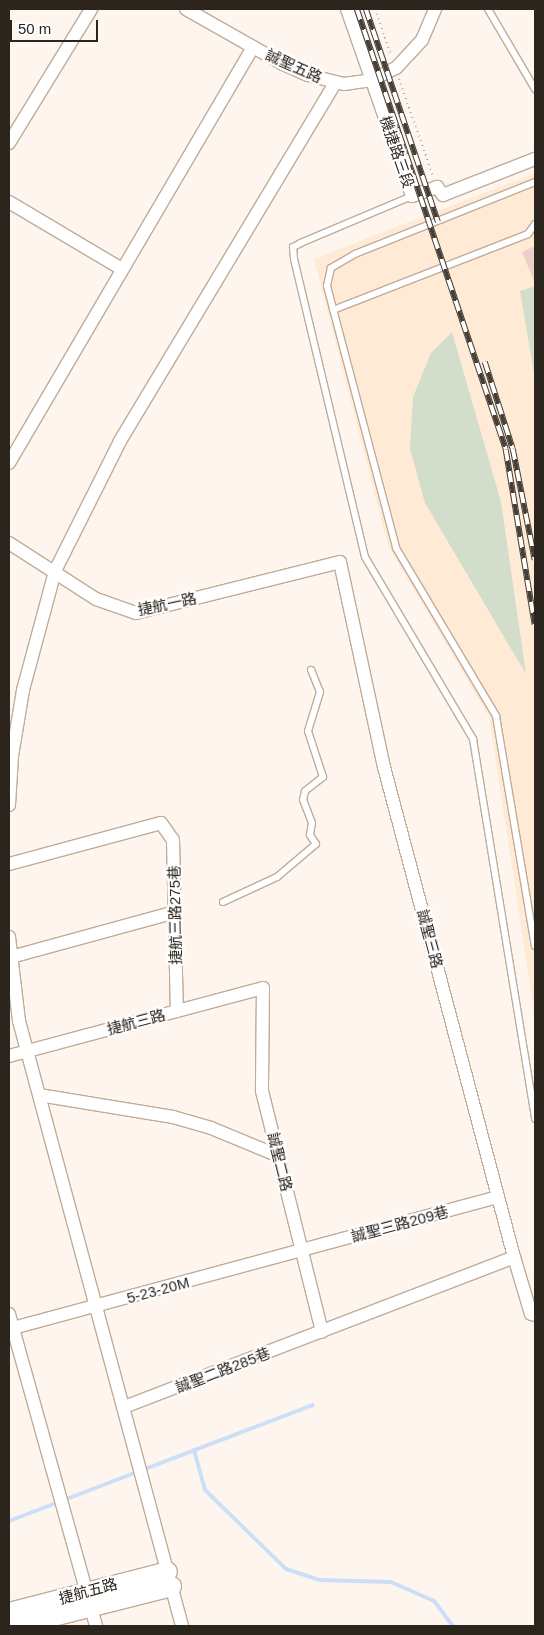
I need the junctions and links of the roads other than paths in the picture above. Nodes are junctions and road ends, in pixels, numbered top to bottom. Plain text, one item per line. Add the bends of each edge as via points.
1 (91, 9) edge
2 (186, 9) edge
3 (347, 9) edge
4 (435, 9) edge
5 (488, 9) edge
6 (253, 47) junction
7 (372, 80) junction
8 (336, 83) junction
9 (535, 89) edge
10 (9, 143) edge
11 (535, 159) edge
12 (535, 182) edge
13 (412, 196) junction
14 (9, 202) edge
15 (535, 224) edge
16 (122, 269) junction
17 (334, 310) junction
18 (9, 463) edge
19 (9, 543) edge
20 (340, 562) joint
21 (55, 571) junction
22 (311, 670) dead end
23 (9, 805) edge
24 (9, 864) edge
25 (223, 902) dead end
26 (175, 912) junction
27 (9, 937) edge
28 (535, 946) edge
29 (11, 957) junction
30 (263, 988) joint
31 (177, 1011) junction
32 (28, 1051) junction
33 (9, 1056) edge
34 (39, 1096) junction
35 (535, 1119) edge
36 (278, 1156) junction
37 (498, 1197) junction
38 (302, 1251) junction
39 (514, 1257) junction
40 (96, 1306) junction
41 (9, 1314) edge
42 (533, 1314) edge
43 (13, 1328) junction
44 (322, 1332) junction
45 (124, 1407) junction
46 (169, 1578) junction
47 (89, 1598) junction
48 (9, 1612) edge
49 (14, 1626) edge
50 (96, 1626) edge
51 (182, 1626) edge

1 - 10 street
2 - 6 street, 誠聖五路
3 - 7 street, 機捷路三段
4 - 7 street, 誠聖五路 via 422,40 396,68
5 - 9 lane
6 - 8 street, 誠聖五路 via 308,75
6 - 16 street
7 - 8 street, 誠聖五路
7 - 13 street, 機捷路三段
8 - 21 street via 120,442
11 - 13 street, 機捷路三段 via 443,195 437,187
12 - 17 lane via 355,254 331,268 327,286
13 - 35 lane via 301,242 293,247 294,260 366,557 473,739
14 - 16 street
15 - 17 lane via 528,234
16 - 18 street
17 - 28 lane via 396,548 496,716
19 - 21 street, 捷航一路
20 - 21 street, 捷航一路 via 136,613 96,600
20 - 37 street, 誠聖三路 via 384,767
21 - 23 street via 23,690 12,756
22 - 25 lane via 320,692 308,731 324,777 305,791 303,800 312,823 310,835 316,844 277,877
24 - 26 street, 捷航三路275巷 via 161,823 173,840
26 - 29 street
26 - 31 street, 捷航三路275巷
27 - 29 street
29 - 32 street via 19,1021
30 - 31 street, 捷航三路
30 - 36 street, 誠聖二路 via 262,1091
31 - 32 street, 捷航三路
32 - 33 street, 捷航三路
32 - 34 street
34 - 36 street via 173,1117 211,1128
34 - 40 street
36 - 38 street, 誠聖二路
37 - 38 street, 誠聖三路209巷
37 - 39 street, 誠聖三路
38 - 40 street, 5-23-20M
38 - 44 street, 誠聖二路
39 - 42 street, 誠聖三路
39 - 44 street, 誠聖二路285巷
40 - 43 street, 5-23-20M
40 - 45 street
41 - 43 street
43 - 47 street
44 - 45 street, 誠聖二路285巷
45 - 46 street
46 - 47 street, 捷航五路
46 - 51 street
47 - 48 street, 捷航五路
47 - 49 street, 捷航五路
47 - 50 street

